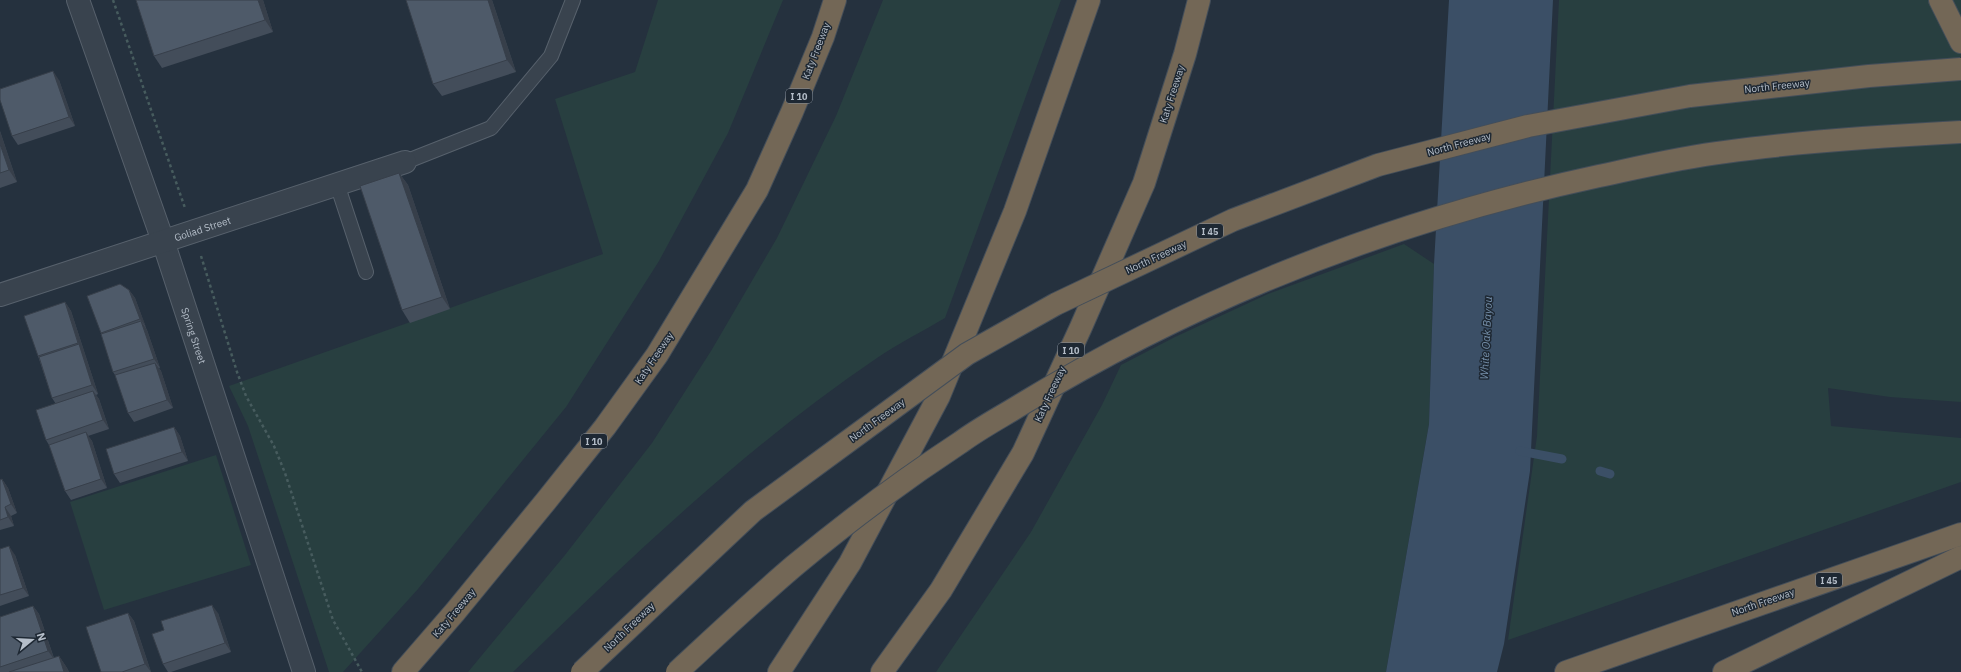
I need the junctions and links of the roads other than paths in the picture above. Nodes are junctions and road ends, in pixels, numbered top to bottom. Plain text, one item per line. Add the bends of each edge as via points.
1 (78, 0) edge
2 (573, 0) edge
3 (835, 0) edge
4 (1089, 0) edge
5 (1199, 0) edge
6 (1940, 0) edge
7 (1961, 42) edge
8 (1961, 69) edge
9 (1961, 132) edge
10 (409, 160) joint
11 (337, 184) junction
12 (163, 241) junction
13 (366, 272) dead end
14 (0, 295) edge
15 (1961, 534) edge
16 (1961, 557) edge
17 (304, 672) edge
18 (403, 672) edge
19 (582, 672) edge
20 (677, 672) edge
21 (780, 672) edge
22 (882, 672) edge
23 (1566, 672) edge
24 (1724, 672) edge

1 - 12 street, Spring Street
2 - 10 lane via 551,56 490,128
3 - 18 highway, Katy Freeway / I 10 via 798,98 757,190 657,354 605,427
4 - 21 highway, bridge via 1015,211 939,396 850,563
5 - 22 highway, Katy Freeway / I 10 via 1185,54 1144,183 1023,453 941,590
6 - 7 highway
8 - 19 highway, North Freeway / I 45, bridge via 1869,76 1690,96 1528,126 1378,165 1233,220 1056,304 967,354 753,511
9 - 20 highway, bridge via 1781,146 1658,163 1549,186 1443,215 1284,271 1173,321 1074,373 962,441 853,519 794,566
10 - 11 street, Goliad Street
11 - 12 street, Goliad Street
11 - 13 lane
12 - 14 street, Goliad Street
12 - 17 street, Spring Street
15 - 23 highway, North Freeway / I 45
16 - 24 highway

